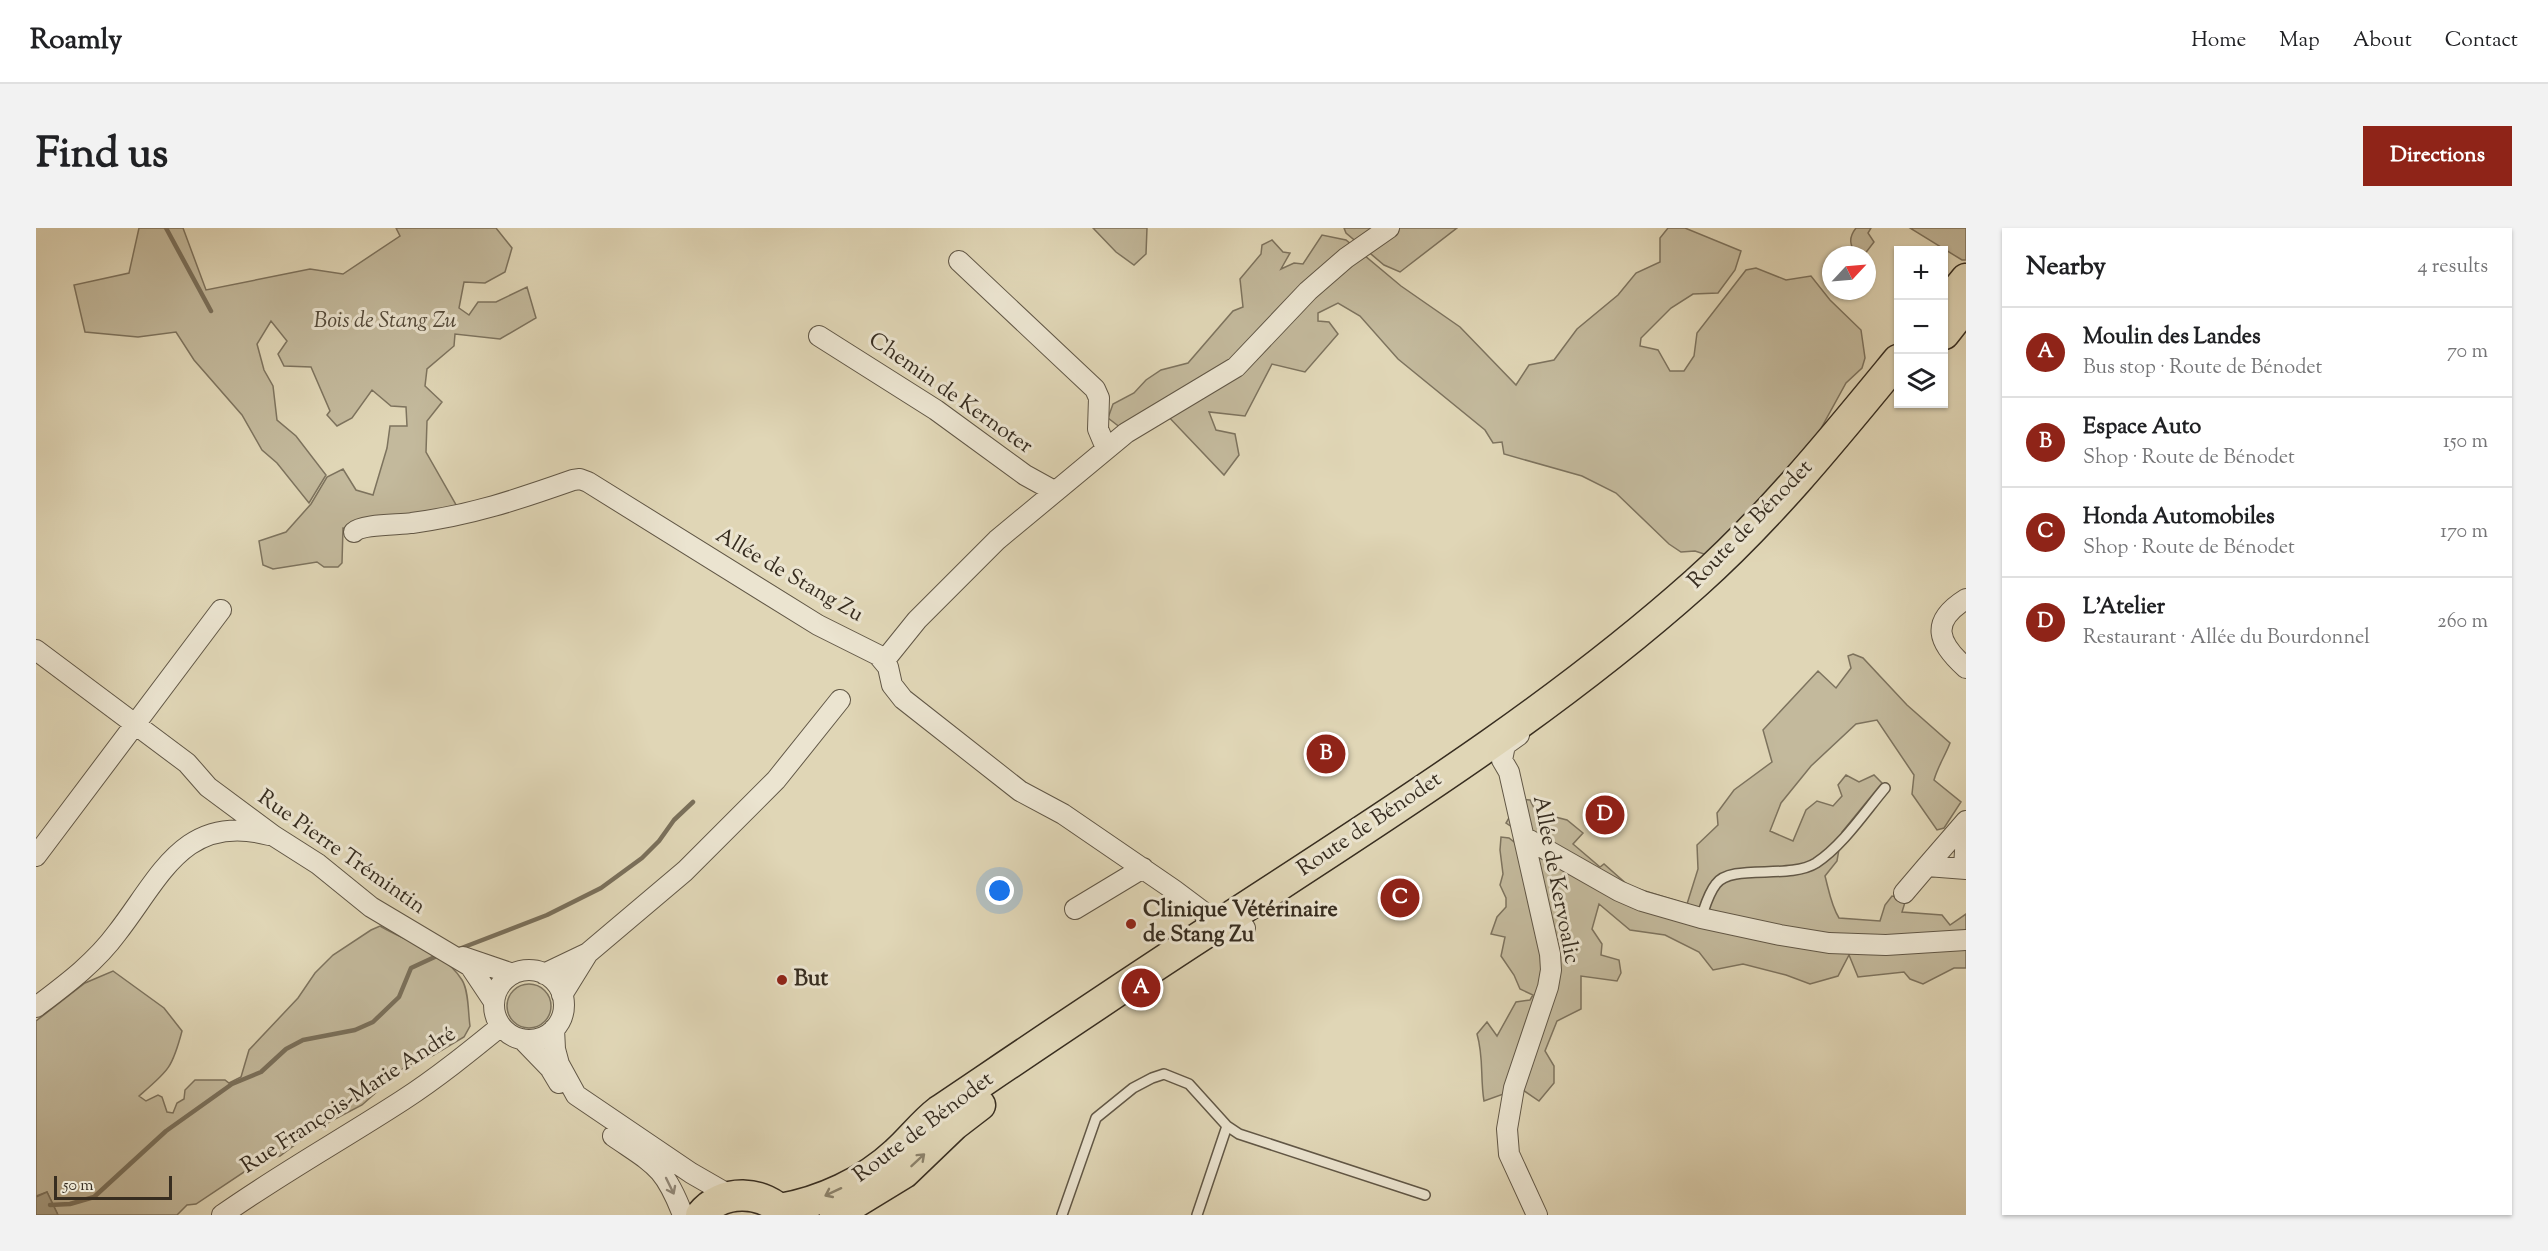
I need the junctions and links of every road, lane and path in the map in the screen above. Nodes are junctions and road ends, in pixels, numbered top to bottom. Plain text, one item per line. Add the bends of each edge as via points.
1 (1389, 228) edge
2 (959, 261) dead end
3 (1966, 279) edge
4 (1948, 301) edge
5 (1966, 306) edge
6 (1948, 329) edge
7 (819, 336) dead end
8 (1894, 366) edge
9 (1894, 395) edge
10 (1106, 448) junction
11 (1054, 491) junction
12 (354, 532) dead end
13 (1966, 599) edge
14 (221, 610) dead end
15 (37, 652) edge
16 (884, 661) junction
17 (1966, 668) edge
18 (1565, 699) junction
19 (840, 700) dead end
20 (136, 725) junction
21 (1502, 760) junction
22 (1885, 788) dead end
23 (1966, 821) edge
24 (1966, 834) edge
25 (274, 836) junction
26 (1524, 837) junction
27 (36, 856) edge
28 (1927, 866) junction
29 (1143, 868) junction
30 (1965, 868) edge
31 (1904, 893) dead end
32 (1075, 909) dead end
33 (1701, 918) junction
34 (1215, 927) junction
35 (1245, 928) junction
36 (1966, 940) edge
37 (450, 952) junction
38 (588, 953) junction
39 (513, 974) junction
40 (544, 974) junction
41 (562, 995) junction
42 (1137, 998) junction
43 (494, 1002) junction
44 (36, 1007) edge
45 (501, 1026) junction
46 (554, 1029) junction
47 (522, 1039) junction
48 (1227, 1126) junction
49 (1425, 1195) dead end
50 (731, 1196) junction
51 (783, 1212) edge
52 (222, 1215) edge
53 (683, 1215) edge
54 (701, 1215) edge
55 (835, 1215) edge
56 (1062, 1215) edge
57 (1197, 1215) edge
58 (1537, 1215) edge

1 - 10 street via 1308,291 1236,367 1153,415
2 - 10 street via 1095,389 1099,398 1098,429
3 - 4 main road
5 - 6 main road
7 - 11 street, Chemin de Kernoter
8 - 18 main road, Route de Bénodet via 1751,530
9 - 18 main road, Route de Bénodet via 1804,500 1756,548 1630,663
10 - 11 street
11 - 16 street via 950,585
12 - 16 street, Allée de Stang Zu via 362,527 478,512 580,479 818,625 869,649
13 - 17 street via 1946,617 1941,634 1950,653
14 - 20 street
15 - 20 street, Rue Pierre Trémintin
16 - 29 street via 892,686 909,704 1020,791 1063,814
18 - 21 main road, Route de Bénodet
18 - 34 main road, Route de Bénodet
19 - 38 street via 776,780 733,825
20 - 25 street, Rue Pierre Trémintin via 187,763 208,787
20 - 27 street
21 - 26 street, Allée de Kervoalic via 1509,772
21 - 35 main road, Route de Bénodet
22 - 33 lane via 1829,852 1809,866 1722,878 1708,897
23 - 28 street
24 - 30 street
25 - 37 street, Rue Pierre Trémintin via 318,864 371,907
25 - 44 street via 233,830 207,835 184,847 101,953
26 - 33 street via 1619,891
26 - 58 street, Allée de Kervoalic via 1551,970 1514,1088 1507,1141 1509,1154
28 - 30 street
28 - 31 street
29 - 32 street
29 - 34 street via 1195,905
33 - 36 street via 1829,943 1886,945
34 - 35 street via 1228,932
34 - 42 street via 1214,937 1152,978
34 -> 51 main road, Route de Bénodet via 939,1111 881,1166 834,1192
35 - 42 main road, Route de Bénodet
37 - 39 street, Rue Pierre Trémintin
37 - 43 street, Rue Pierre Trémintin via 477,972
38 - 40 street
38 - 41 street
39 - 40 street via 526,970
39 - 43 street via 497,991
40 - 41 street via 556,983
41 - 46 street via 564,1009
55 -> 42 main road, Route de Bénodet via 894,1180 977,1107
43 - 45 street
45 - 47 street
45 - 52 street, Rue François-Marie André via 403,1100
46 - 47 street via 534,1040
46 - 50 street via 559,1064 576,1095
47 -> 53 street via 587,1117 656,1165 669,1182
48 - 49 lane via 1239,1134
48 - 56 lane via 1189,1084 1164,1074 1133,1088 1096,1118
48 - 57 lane
50 - 51 main road via 757,1197
50 - 54 main road

